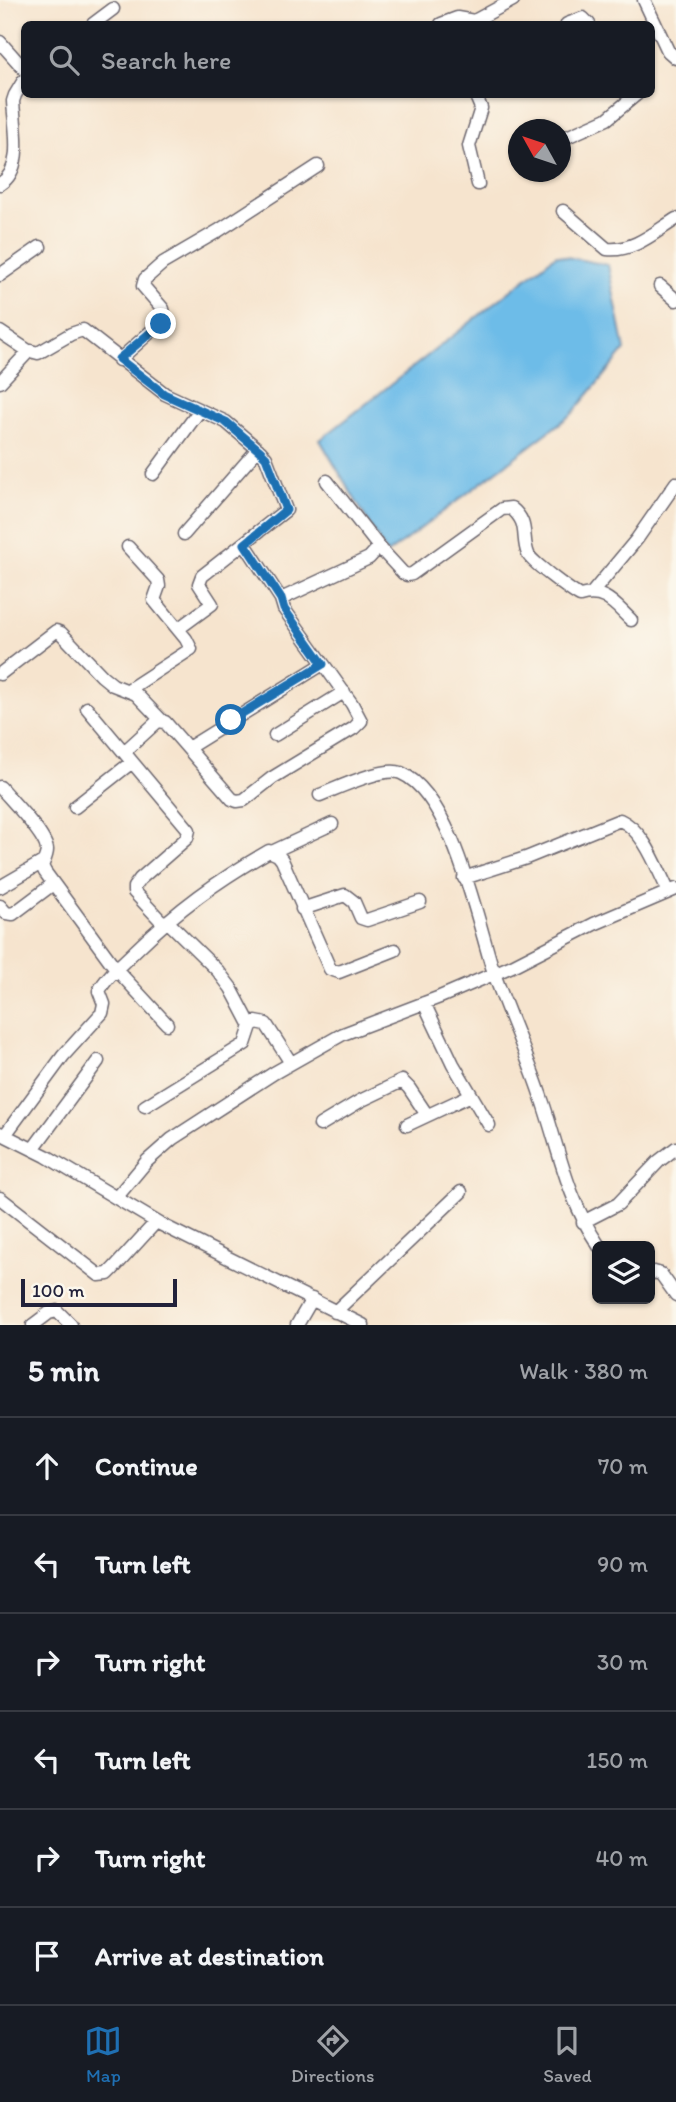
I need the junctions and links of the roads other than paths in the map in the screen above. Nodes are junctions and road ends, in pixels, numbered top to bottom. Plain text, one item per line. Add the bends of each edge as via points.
1 (513, 0) edge
2 (644, 0) edge
3 (113, 9) dead end
4 (97, 21) edge
5 (449, 21) edge
6 (474, 21) edge
7 (474, 21) edge
8 (654, 21) edge
9 (655, 22) edge
10 (664, 40) junction
11 (0, 42) edge
12 (655, 45) edge
13 (676, 58) edge
14 (21, 66) edge
15 (21, 85) edge
16 (477, 98) edge
17 (632, 98) edge
18 (571, 135) edge
19 (318, 166) dead end
20 (0, 184) edge
21 (478, 184) dead end
22 (563, 211) dead end
23 (676, 219) edge
24 (40, 247) dead end
25 (0, 275) edge
26 (660, 286) dead end
27 (676, 300) edge
28 (0, 332) edge
29 (29, 351) junction
30 (119, 359) junction
31 (0, 382) edge
32 (200, 410) junction
33 (258, 449) junction
34 (153, 474) dead end
35 (327, 481) dead end
36 (676, 483) edge
37 (184, 534) dead end
38 (245, 544) junction
39 (128, 547) dead end
40 (379, 547) junction
41 (592, 593) junction
42 (281, 599) junction
43 (631, 620) dead end
44 (178, 629) junction
45 (323, 664) junction
46 (0, 674) edge
47 (128, 690) junction
48 (344, 692) junction
49 (87, 708) dead end
50 (161, 720) junction
51 (275, 735) dead end
52 (188, 748) junction
53 (128, 757) junction
54 (0, 788) edge
55 (320, 795) dead end
56 (75, 807) dead end
57 (332, 824) dead end
58 (274, 851) junction
59 (43, 862) junction
60 (464, 878) junction
61 (53, 884) junction
62 (0, 887) edge
63 (672, 890) edge
64 (420, 902) dead end
65 (0, 906) edge
66 (302, 909) junction
67 (165, 922) junction
68 (395, 950) dead end
69 (117, 969) junction
70 (494, 974) junction
71 (424, 1003) junction
72 (167, 1024) dead end
73 (251, 1026) junction
74 (98, 1061) dead end
75 (291, 1063) junction
76 (471, 1095) junction
77 (145, 1106) dead end
78 (427, 1115) junction
79 (320, 1125) dead end
80 (407, 1125) dead end
81 (489, 1125) dead end
82 (2, 1134) edge
83 (676, 1147) edge
84 (33, 1149) junction
85 (461, 1192) dead end
86 (0, 1198) edge
87 (116, 1198) junction
88 (156, 1222) junction
89 (583, 1222) junction
90 (596, 1241) edge
91 (655, 1272) edge
92 (676, 1295) edge
93 (312, 1299) junction
94 (335, 1312) junction
95 (33, 1325) edge
96 (71, 1325) edge
97 (297, 1325) edge
98 (363, 1325) edge

1 - 7 street
2 - 8 street
3 - 4 street
5 - 6 street
9 - 10 street
10 - 12 street
10 - 13 street
11 - 14 street
15 - 20 street via 13,101 15,164 9,178
16 - 21 street via 481,108 470,146
17 - 18 street via 607,119
19 - 30 street via 149,274 143,286 163,309 164,319
22 - 23 street via 607,249 616,250
24 - 25 street
26 - 27 street
28 - 29 street
29 - 30 street via 44,351 83,330
29 - 31 street
30 - 32 street via 164,394
32 - 33 street via 226,422
32 - 34 street
33 - 37 street
33 - 38 street via 266,457 286,510
35 - 40 street
36 - 41 street
38 - 42 street
38 - 44 street via 199,580 212,604
39 - 44 street via 158,580 155,600
40 - 41 street via 402,573 412,574 502,509 511,508 524,527 533,562 580,596
40 - 42 street via 369,558
41 - 43 street via 605,597
42 - 45 street
44 - 47 street via 190,645 189,652
45 - 48 street
45 - 52 street
46 - 47 street via 56,631 102,676
47 - 50 street
48 - 51 street
48 - 52 street via 361,721 244,800 232,799
49 - 53 street
50 - 52 street
50 - 53 street
53 - 56 street
53 - 67 street via 189,830 187,838 134,887
54 - 59 street via 47,847
55 - 60 street via 383,773 401,773 426,793 444,821
57 - 58 street
58 - 66 street
58 - 67 street via 229,874
59 - 61 street
59 - 62 street
60 - 63 street via 620,820 638,835
60 - 70 street
61 - 65 street via 13,914
61 - 69 street
63 - 70 street
64 - 66 street via 367,920 345,895
66 - 68 street via 334,972
67 - 69 street
67 - 73 street via 218,971
69 - 72 street
69 - 82 street via 99,991 102,1013
70 - 71 street
70 - 89 street
71 - 75 street via 343,1034
71 - 76 street
73 - 75 street via 266,1024
73 - 77 street via 245,1044
74 - 84 street
75 - 87 street via 167,1144
76 - 78 street
76 - 81 street
78 - 79 street via 402,1081
78 - 80 street
82 - 84 street
83 - 89 street via 618,1204
84 - 87 street
85 - 94 street
86 - 88 street via 99,1275 108,1274
87 - 88 street
88 - 93 street
89 - 90 street
91 - 92 street via 662,1274
93 - 94 street
93 - 97 street
94 - 98 street
95 - 96 street via 57,1311

